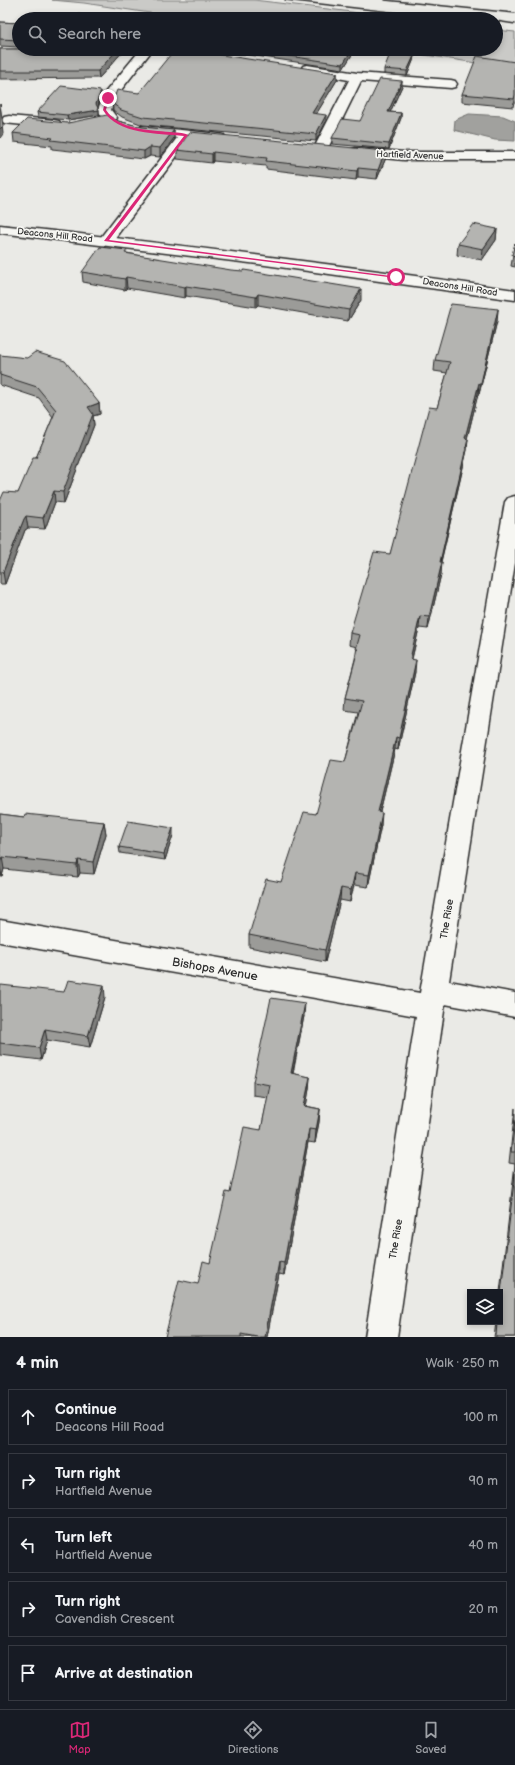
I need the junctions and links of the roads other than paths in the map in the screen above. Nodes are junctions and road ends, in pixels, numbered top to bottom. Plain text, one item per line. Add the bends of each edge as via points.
1 (141, 56) edge
2 (291, 67) edge
3 (357, 77) junction
4 (451, 84) dead end
5 (9, 120) dead end
6 (68, 126) edge
7 (186, 135) junction
8 (234, 140) edge
9 (305, 147) edge
10 (321, 148) junction
11 (515, 156) edge
12 (0, 229) edge
13 (106, 240) junction
14 (515, 295) edge
15 (515, 502) edge
16 (0, 931) edge
17 (432, 999) junction
18 (515, 1005) edge
19 (380, 1337) edge

1 - 7 street via 108,98 104,110 114,122 143,130
2 - 3 street
3 - 4 street
3 - 10 street
5 - 6 street
7 - 8 street
7 - 13 street
9 - 10 street, Hartfield Avenue
10 - 11 street, Hartfield Avenue via 404,156
12 - 13 street, Deacons Hill Road
13 - 14 street, Deacons Hill Road
15 - 17 street, The Rise
16 - 17 street, Bishops Avenue
17 - 18 street, Bishops Avenue
17 - 19 street, The Rise

